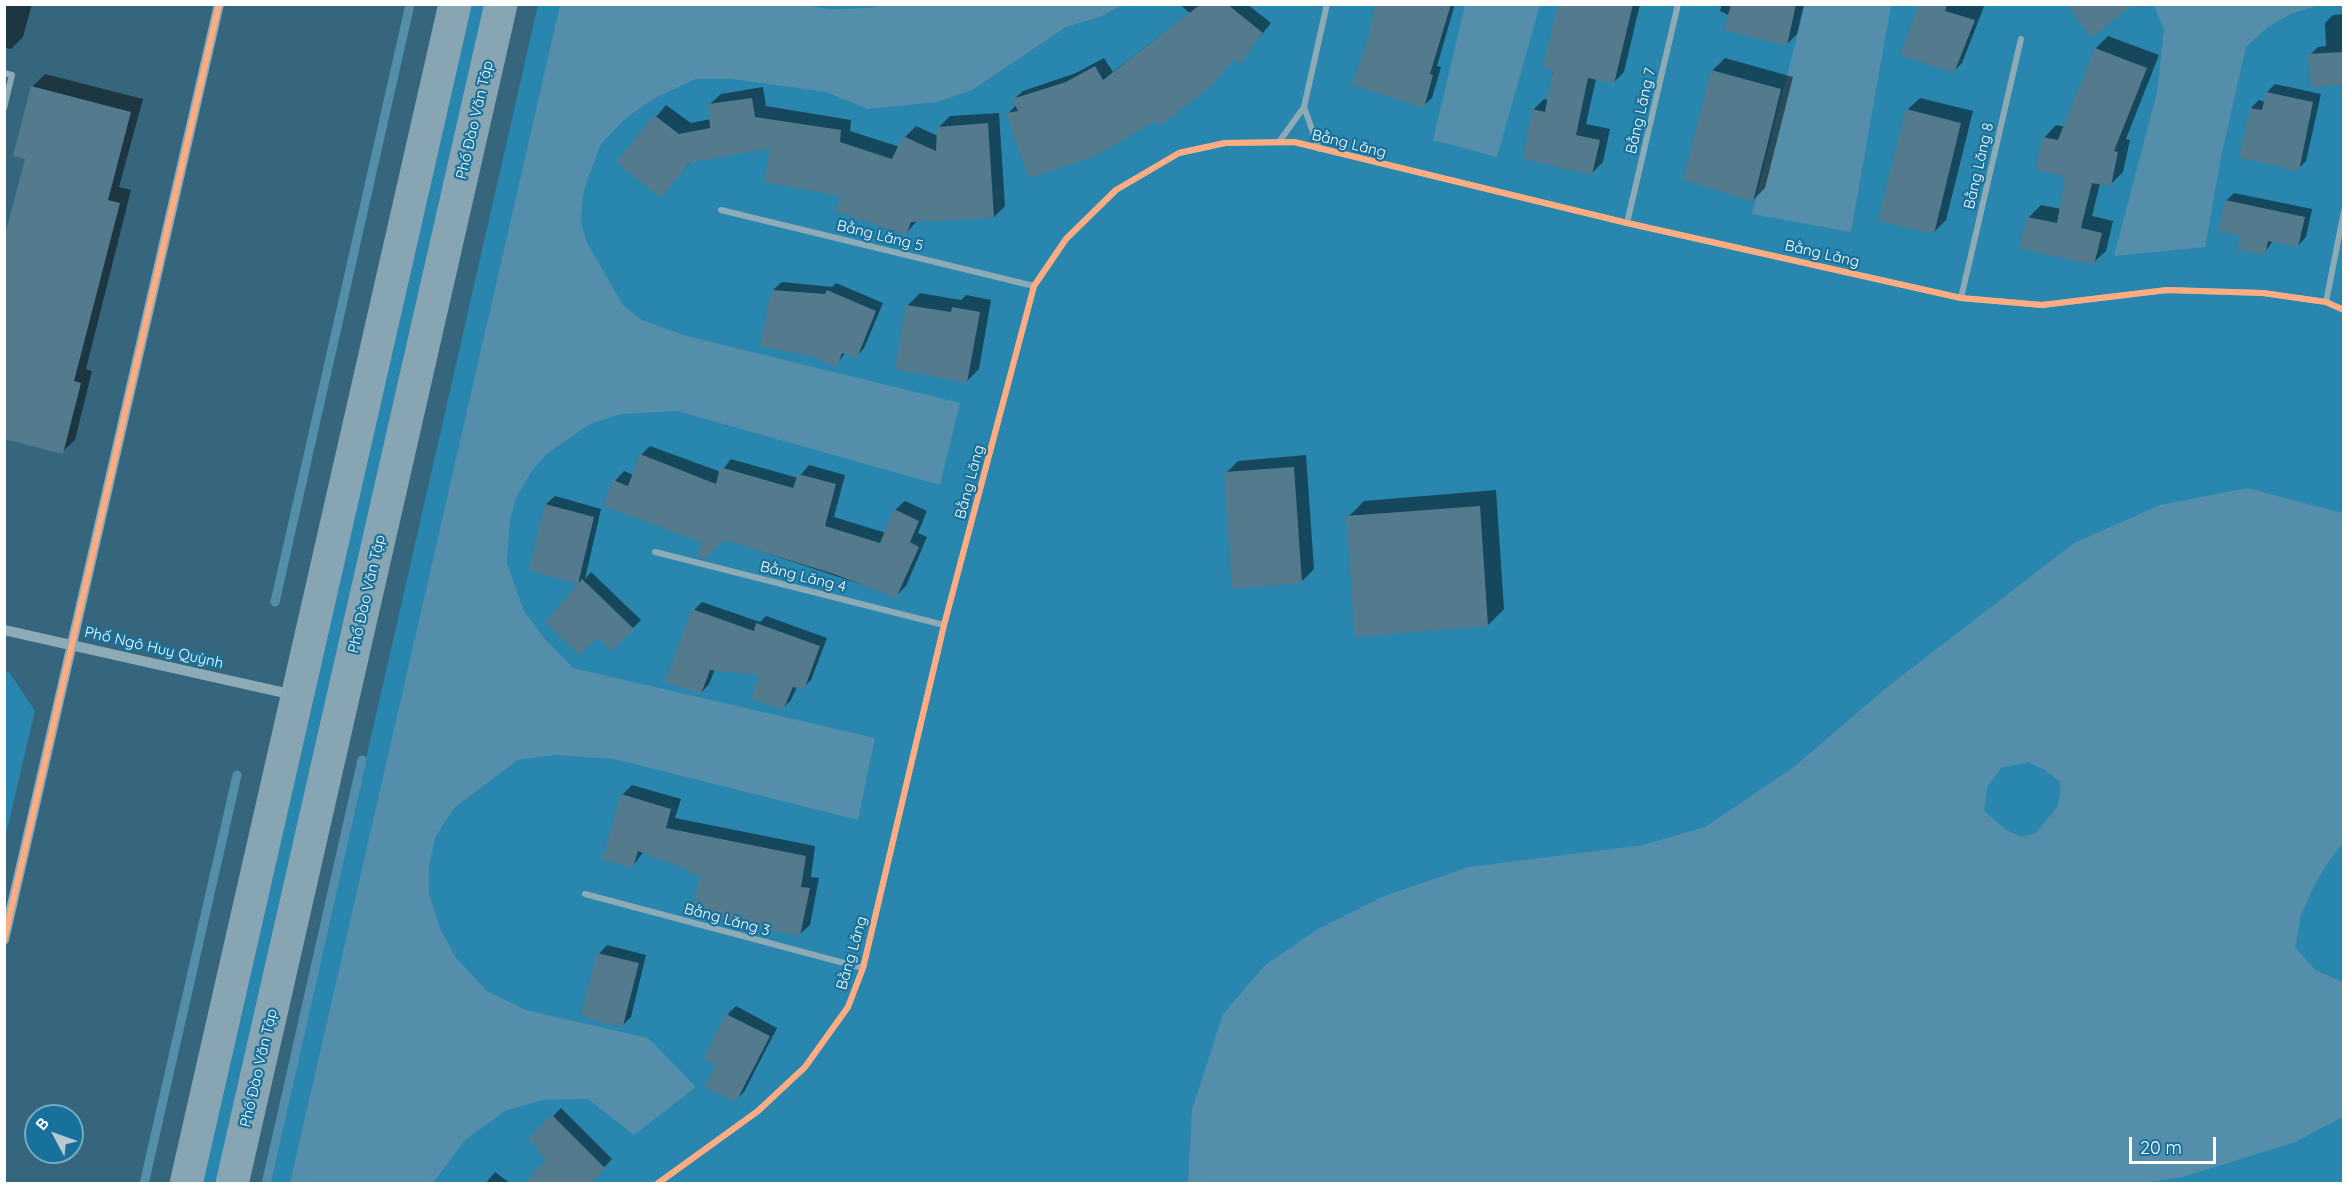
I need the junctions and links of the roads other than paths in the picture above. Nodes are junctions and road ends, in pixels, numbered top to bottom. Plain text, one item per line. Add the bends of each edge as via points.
1 (219, 4) edge
2 (455, 4) edge
3 (501, 4) edge
4 (1327, 4) edge
5 (1678, 4) edge
6 (2020, 39) dead end
7 (4, 73) edge
8 (1304, 107) junction
9 (4, 108) edge
10 (1279, 142) junction
11 (1319, 149) junction
12 (721, 210) dead end
13 (2343, 211) edge
14 (1627, 223) junction
15 (1034, 286) junction
16 (1961, 298) junction
17 (2326, 302) junction
18 (2343, 310) edge
19 (655, 552) dead end
20 (944, 626) junction
21 (4, 630) edge
22 (72, 645) junction
23 (297, 696) junction
24 (585, 894) dead end
25 (4, 940) edge
26 (862, 968) junction
27 (186, 1184) edge
28 (232, 1184) edge
29 (657, 1184) edge

1 - 22 street
2 - 23 main road
3 - 28 main road, Phố Đào Văn Tập
4 - 8 street
5 - 14 street, Bằng Lăng 7
6 - 16 street, Bằng Lăng 8
7 - 9 street via 12,75
8 - 10 street
8 - 11 street
10 - 11 street, Bằng Lăng
10 - 15 street, Bằng Lăng via 1225,143 1179,153 1116,190 1066,238
11 - 14 street, Bằng Lăng
12 - 15 street, Bằng Lăng 5
13 - 17 street
14 - 16 street, Bằng Lăng
15 - 20 street, Bằng Lăng
16 - 17 street, Bằng Lăng via 2042,305 2167,290 2263,293
17 - 18 street, Bằng Lăng
19 - 20 street, Bằng Lăng 4
20 - 26 street, Bằng Lăng
21 - 22 street, Phố Ngô Huy Quỳnh
22 - 23 street, Phố Ngô Huy Quỳnh
22 - 25 street
23 - 27 main road
24 - 26 street, Bằng Lăng 3
26 - 29 street, Bằng Lăng via 848,1007 805,1067 758,1111

